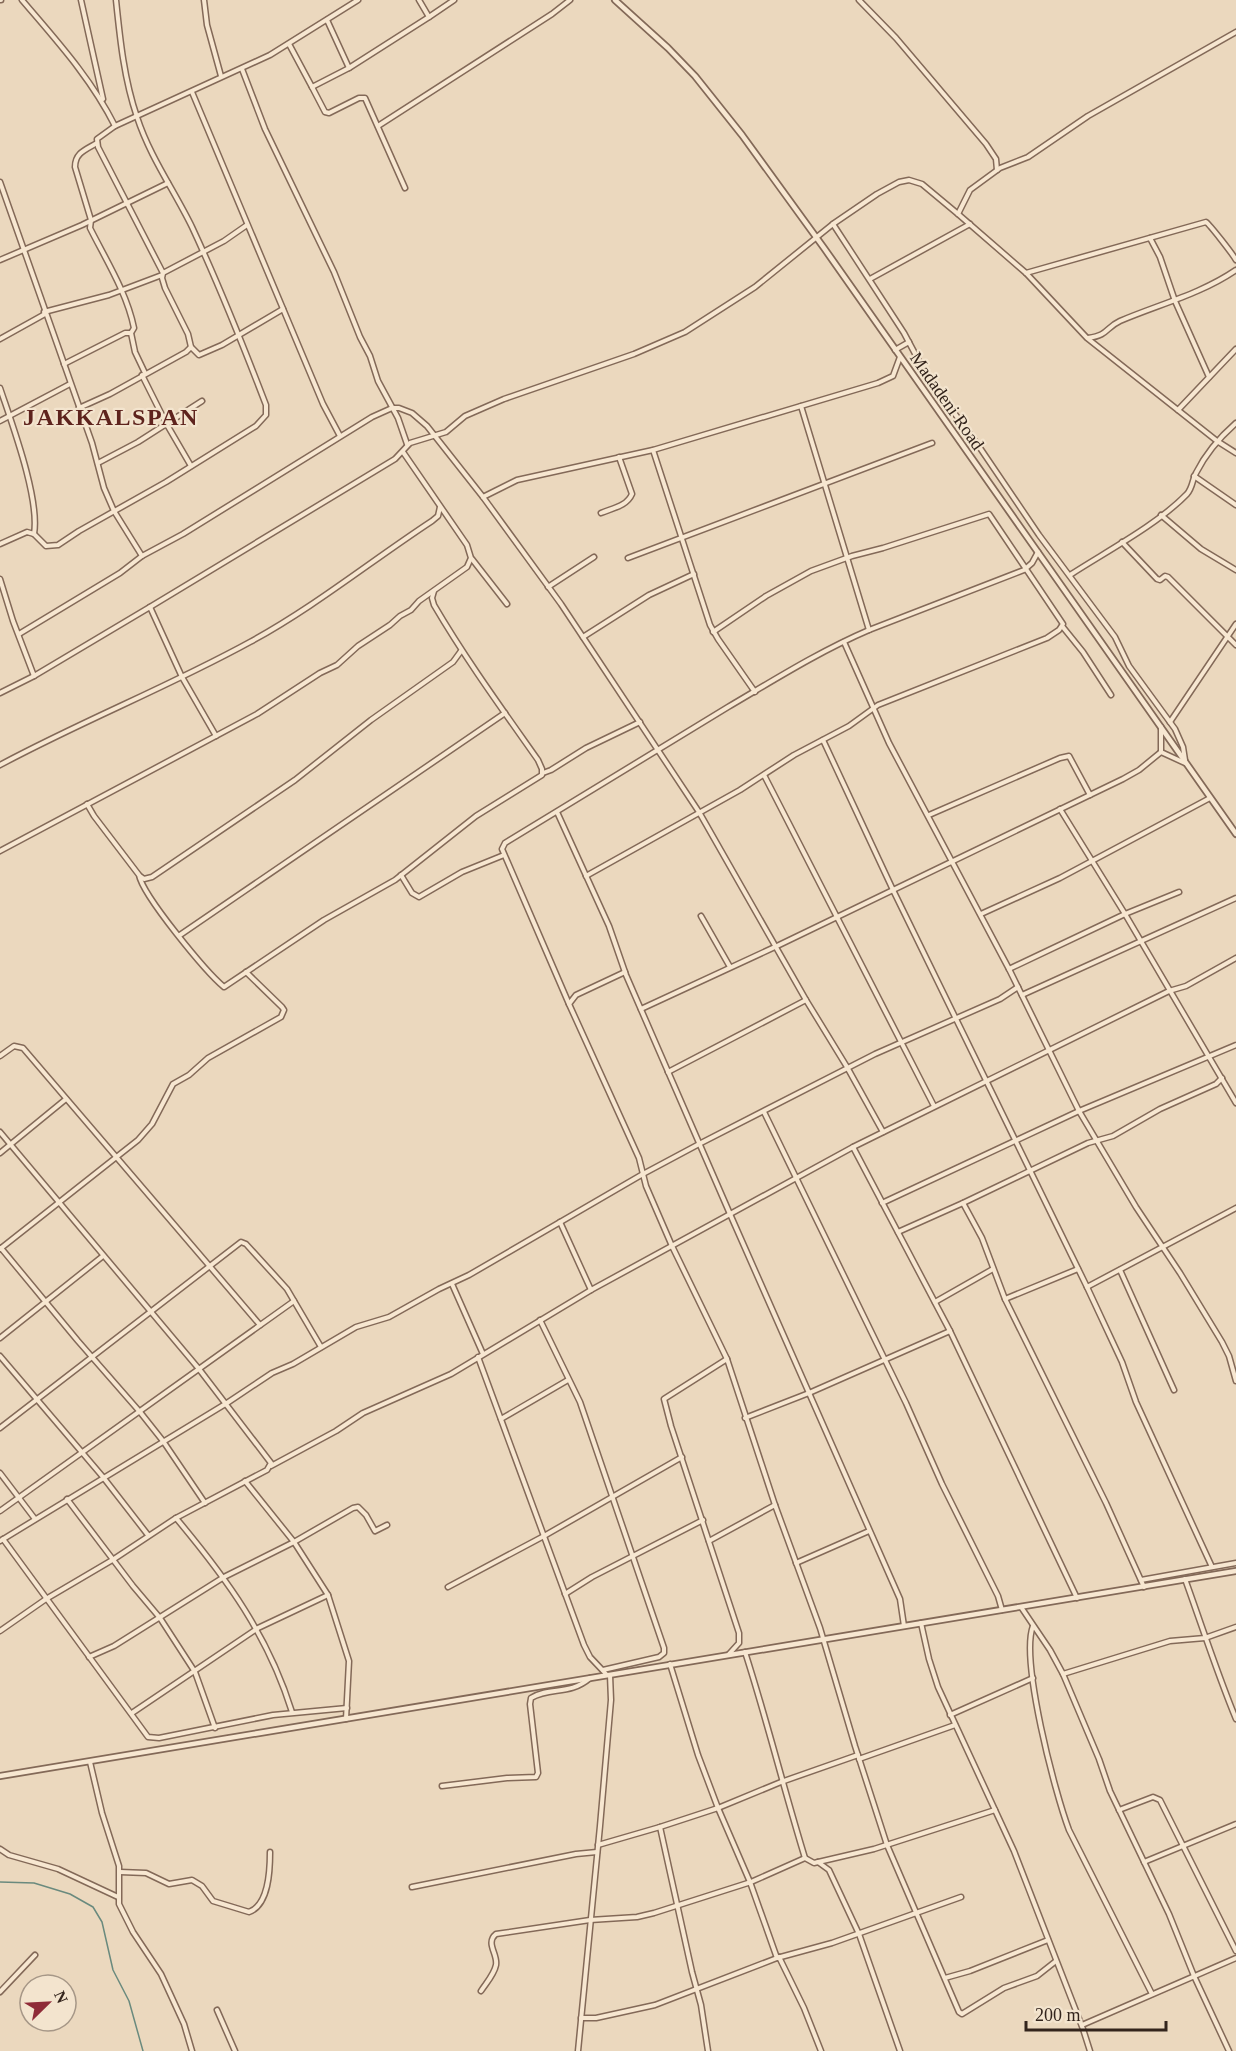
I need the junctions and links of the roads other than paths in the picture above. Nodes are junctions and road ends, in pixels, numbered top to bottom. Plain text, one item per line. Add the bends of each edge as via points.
1 (22, 0) edge
2 (81, 0) edge
3 (116, 0) edge
4 (204, 0) edge
5 (357, 0) edge
6 (419, 0) edge
7 (454, 0) edge
8 (570, 0) edge
9 (615, 0) edge
10 (859, 0) edge
11 (429, 17) junction
12 (327, 20) junction
13 (1236, 32) edge
14 (289, 44) junction
15 (349, 68) junction
16 (242, 69) junction
17 (221, 76) junction
18 (312, 87) junction
19 (192, 92) junction
20 (104, 103) junction
21 (136, 116) junction
22 (115, 126) junction
23 (378, 126) junction
24 (97, 143) junction
25 (996, 171) junction
26 (0, 182) edge
27 (168, 183) junction
28 (405, 188) dead end
29 (127, 203) junction
30 (958, 214) junction
31 (91, 220) junction
32 (833, 224) junction
33 (970, 224) junction
34 (247, 225) junction
35 (1150, 238) junction
36 (817, 239) junction
37 (23, 250) junction
38 (202, 252) junction
39 (0, 260) edge
40 (1236, 260) edge
41 (1236, 270) edge
42 (1026, 273) junction
43 (163, 274) junction
44 (870, 279) junction
45 (122, 291) junction
46 (1175, 301) junction
47 (283, 309) junction
48 (45, 313) junction
49 (131, 333) junction
50 (238, 335) junction
51 (1088, 338) junction
52 (0, 339) edge
53 (909, 342) junction
54 (191, 347) junction
55 (1236, 349) edge
56 (895, 350) junction
57 (900, 357) junction
58 (64, 364) junction
59 (143, 374) junction
60 (1209, 377) junction
61 (70, 384) junction
62 (0, 388) edge
63 (202, 401) dead end
64 (801, 406) junction
65 (79, 408) junction
66 (392, 408) junction
67 (1178, 410) junction
68 (10, 417) junction
69 (0, 421) edge
70 (166, 423) junction
71 (1236, 423) edge
72 (340, 436) junction
73 (437, 436) junction
74 (1217, 441) junction
75 (932, 442) dead end
76 (407, 444) junction
77 (653, 450) junction
78 (403, 452) junction
79 (1236, 453) edge
80 (619, 457) junction
81 (98, 463) junction
82 (192, 467) junction
83 (1194, 476) junction
84 (824, 483) junction
85 (483, 497) junction
86 (1236, 505) edge
87 (440, 506) junction
88 (114, 511) junction
89 (601, 513) dead end
90 (1161, 515) junction
91 (34, 534) junction
92 (682, 538) junction
93 (1122, 542) junction
94 (0, 544) edge
95 (1038, 552) junction
96 (142, 556) junction
97 (594, 557) dead end
98 (471, 558) junction
99 (628, 558) dead end
100 (846, 558) junction
101 (1027, 569) junction
102 (1236, 570) edge
103 (694, 574) junction
104 (1070, 575) junction
105 (0, 579) edge
106 (548, 586) junction
107 (434, 591) junction
108 (507, 604) dead end
109 (150, 607) junction
110 (1236, 624) edge
111 (1062, 626) junction
112 (869, 630) junction
113 (713, 632) junction
114 (19, 634) junction
115 (583, 637) junction
116 (1228, 637) junction
117 (844, 642) junction
118 (1236, 645) edge
119 (461, 651) junction
120 (34, 676) junction
121 (182, 677) junction
122 (754, 692) junction
123 (0, 693) edge
124 (1111, 695) dead end
125 (873, 709) junction
126 (505, 713) junction
127 (640, 722) junction
128 (1170, 722) junction
129 (1161, 727) junction
130 (216, 736) junction
131 (823, 739) junction
132 (658, 749) junction
133 (1161, 752) junction
134 (1186, 763) junction
135 (0, 765) edge
136 (543, 773) junction
137 (764, 775) junction
138 (1089, 795) junction
139 (1210, 798) junction
140 (87, 804) junction
141 (1060, 809) junction
142 (557, 812) junction
143 (699, 812) junction
144 (928, 815) junction
145 (1236, 834) edge
146 (0, 851) edge
147 (504, 855) junction
148 (953, 860) junction
149 (1091, 860) junction
150 (140, 875) junction
151 (402, 875) junction
152 (586, 876) junction
153 (893, 890) junction
154 (1179, 891) dead end
155 (1236, 898) edge
156 (981, 914) junction
157 (1125, 914) junction
158 (701, 916) dead end
159 (836, 916) junction
160 (180, 935) junction
161 (1140, 940) junction
162 (777, 946) junction
163 (1236, 958) edge
164 (730, 967) junction
165 (1009, 969) junction
166 (246, 972) junction
167 (625, 972) junction
168 (1018, 987) junction
169 (1169, 991) junction
170 (1022, 995) junction
171 (806, 1000) junction
172 (568, 1004) junction
173 (641, 1009) junction
174 (956, 1018) junction
175 (900, 1042) junction
176 (1236, 1045) edge
177 (1049, 1050) junction
178 (0, 1056) edge
179 (1209, 1057) junction
180 (848, 1067) junction
181 (668, 1072) junction
182 (1222, 1078) junction
183 (985, 1080) junction
184 (66, 1099) junction
185 (1236, 1103) edge
186 (934, 1106) junction
187 (1079, 1111) junction
188 (764, 1112) junction
189 (0, 1132) edge
190 (883, 1132) junction
191 (1096, 1141) junction
192 (1015, 1142) junction
193 (701, 1143) junction
194 (10, 1145) junction
195 (853, 1147) junction
196 (0, 1153) edge
197 (116, 1158) junction
198 (1030, 1172) junction
199 (643, 1174) junction
200 (796, 1178) junction
201 (58, 1202) junction
202 (882, 1203) junction
203 (963, 1203) junction
204 (1236, 1208) edge
205 (730, 1214) junction
206 (560, 1222) junction
207 (898, 1232) junction
208 (672, 1246) junction
209 (1162, 1247) junction
210 (0, 1248) edge
211 (103, 1256) junction
212 (209, 1267) junction
213 (993, 1269) junction
214 (1078, 1269) junction
215 (1120, 1270) junction
216 (452, 1284) junction
217 (1087, 1287) junction
218 (591, 1290) junction
219 (1005, 1299) junction
220 (45, 1301) junction
221 (294, 1301) junction
222 (935, 1302) junction
223 (150, 1312) junction
224 (540, 1320) junction
225 (260, 1325) junction
226 (950, 1331) junction
227 (0, 1338) edge
228 (321, 1347) junction
229 (1236, 1352) edge
230 (481, 1355) junction
231 (0, 1356) edge
232 (1229, 1356) junction
233 (92, 1357) junction
234 (727, 1359) junction
235 (885, 1360) junction
236 (199, 1369) junction
237 (568, 1380) junction
238 (1236, 1381) edge
239 (1174, 1390) dead end
240 (809, 1393) junction
241 (38, 1400) junction
242 (226, 1403) junction
243 (140, 1412) junction
244 (745, 1418) junction
245 (501, 1419) junction
246 (0, 1428) edge
247 (163, 1441) junction
248 (84, 1453) junction
249 (682, 1457) junction
250 (271, 1466) junction
251 (0, 1473) edge
252 (104, 1477) junction
253 (245, 1481) junction
254 (612, 1497) junction
255 (19, 1498) junction
256 (67, 1499) junction
257 (205, 1503) junction
258 (775, 1505) junction
259 (0, 1511) edge
260 (176, 1518) junction
261 (35, 1519) junction
262 (703, 1520) junction
263 (387, 1525) dead end
264 (869, 1531) junction
265 (148, 1535) junction
266 (544, 1536) junction
267 (1, 1540) edge
268 (709, 1541) junction
269 (294, 1542) junction
270 (634, 1557) junction
271 (114, 1559) junction
272 (796, 1563) junction
273 (1236, 1563) edge
274 (1212, 1567) junction
275 (1236, 1571) edge
276 (225, 1577) junction
277 (1141, 1580) junction
278 (1185, 1580) junction
279 (448, 1587) dead end
280 (1144, 1587) junction
281 (328, 1594) junction
282 (565, 1594) junction
283 (1077, 1598) junction
284 (46, 1599) junction
285 (1021, 1607) junction
286 (1002, 1610) junction
287 (160, 1617) junction
288 (921, 1623) junction
289 (904, 1626) junction
290 (1033, 1626) junction
291 (258, 1628) junction
292 (1236, 1628) edge
293 (0, 1631) edge
294 (1204, 1638) junction
295 (823, 1640) junction
296 (745, 1652) junction
297 (729, 1654) junction
298 (89, 1657) junction
299 (670, 1664) junction
300 (603, 1670) junction
301 (195, 1672) junction
302 (608, 1674) junction
303 (1063, 1674) junction
304 (591, 1678) junction
305 (1034, 1678) junction
306 (347, 1708) junction
307 (292, 1712) junction
308 (132, 1713) junction
309 (950, 1714) junction
310 (346, 1719) junction
311 (1236, 1719) edge
312 (955, 1725) junction
313 (215, 1728) junction
314 (858, 1757) junction
315 (90, 1762) junction
316 (0, 1776) edge
317 (781, 1782) junction
318 (442, 1786) dead end
319 (718, 1808) junction
320 (995, 1810) junction
321 (1119, 1810) junction
322 (1236, 1824) edge
323 (660, 1827) junction
324 (598, 1845) junction
325 (887, 1845) junction
326 (1184, 1845) junction
327 (0, 1849) edge
328 (270, 1852) dead end
329 (597, 1852) junction
330 (805, 1858) junction
331 (818, 1862) junction
332 (1144, 1862) junction
333 (120, 1872) junction
334 (750, 1882) junction
335 (412, 1887) dead end
336 (118, 1897) junction
337 (961, 1897) dead end
338 (677, 1906) junction
339 (916, 1913) junction
340 (590, 1920) junction
341 (859, 1934) junction
342 (1048, 1940) junction
343 (1236, 1951) edge
344 (35, 1955) dead end
345 (778, 1957) junction
346 (1236, 1958) edge
347 (1056, 1961) junction
348 (1194, 1976) junction
349 (945, 1978) junction
350 (696, 1989) junction
351 (481, 1991) dead end
352 (0, 1992) edge
353 (1152, 1994) junction
354 (217, 2010) dead end
355 (581, 2018) junction
356 (1082, 2025) junction
357 (192, 2051) edge
358 (235, 2051) edge
359 (578, 2051) edge
360 (708, 2051) edge
361 (821, 2051) edge
362 (900, 2051) edge
363 (1090, 2051) edge
364 (1229, 2051) edge

1 - 20 street
2 - 20 street
3 - 21 street via 123,61
4 - 17 street
5 - 12 street
6 - 11 street
7 - 11 street
8 - 23 street
9 - 36 street, Madadeni Road via 695,76
10 - 25 street via 986,144 996,159
11 - 15 street
12 - 14 street
12 - 15 street
13 - 25 street via 1088,116 1028,157
14 - 16 street
14 - 18 street
15 - 18 street
16 - 17 street
16 - 66 street via 265,129 334,272
17 - 19 street
18 - 23 street via 329,113 365,98
19 - 21 street
19 - 34 street
20 - 22 street
21 - 22 street
21 - 27 street
22 - 24 street
23 - 28 street
24 - 29 street
24 - 31 street via 79,153 75,160
25 - 30 street via 970,190
26 - 37 street
27 - 29 street
27 - 38 street
29 - 31 street
29 - 43 street
30 - 32 street via 922,184 904,180
30 - 33 street
31 - 37 street
31 - 45 street via 90,228
32 - 36 street
32 - 44 street
33 - 42 street
33 - 44 street
34 - 38 street
34 - 47 street
35 - 40 street via 1209,223
35 - 42 street
35 - 46 street
36 - 56 street, Madadeni Road
36 - 73 street via 755,287 685,332 504,399 465,416
37 - 39 street
37 - 48 street
38 - 43 street
38 - 50 street
41 - 46 street
42 - 51 street
43 - 45 street
43 - 54 street via 165,288
44 - 53 street
45 - 48 street
45 - 49 street via 134,328
46 - 51 street
46 - 60 street
47 - 50 street
47 - 72 street
48 - 52 street
48 - 58 street
49 - 58 street
49 - 59 street
50 - 54 street via 201,356
50 - 82 street via 266,405 266,415 256,426
51 - 67 street
53 - 56 street
53 - 104 street via 928,378
54 - 59 street
55 - 60 street
56 - 57 street, Madadeni Road
57 - 64 street via 890,378
57 - 95 street, Madadeni Road
58 - 61 street
59 - 65 street
59 - 70 street
60 - 67 street
61 - 65 street
61 - 68 street
62 - 68 street
63 - 70 street
64 - 77 street
64 - 84 street
65 - 81 street
66 - 72 street
66 - 73 street via 412,413
66 - 76 street
67 - 74 street
68 - 69 street
68 - 91 street via 34,504
70 - 81 street
70 - 82 street
71 - 74 street
72 - 96 street
73 - 76 street
73 - 85 street
74 - 79 street
74 - 83 street
75 - 84 street
76 - 78 street
77 - 80 street
77 - 92 street
78 - 87 street
78 - 109 street
80 - 85 street via 517,480
80 - 89 street via 631,497
81 - 88 street
82 - 88 street
83 - 86 street
83 - 90 street via 1190,490
84 - 92 street
84 - 100 street
85 - 106 street
87 - 98 street via 467,545
87 - 121 street via 432,521 280,624
88 - 91 street via 56,546 46,546
88 - 96 street
90 - 93 street
90 - 102 street via 1201,549
91 - 94 street via 22,533
92 - 99 street
92 - 103 street
93 - 104 street
93 - 116 street via 1157,579 1168,577
95 - 101 street
95 - 129 street, Madadeni Road
96 - 114 street
97 - 106 street
98 - 107 street via 467,567
98 - 108 street
100 - 101 street via 989,514
100 - 112 street
100 - 113 street via 800,577
101 - 111 street via 1062,620
101 - 112 street
103 - 113 street
103 - 115 street via 649,595
104 - 128 street
105 - 114 street
106 - 115 street
107 - 119 street via 434,605
107 - 130 street via 337,665
109 - 120 street
109 - 121 street
110 - 116 street
111 - 124 street
111 - 125 street via 1047,638
112 - 117 street
113 - 122 street
114 - 120 street
115 - 127 street
116 - 118 street
116 - 128 street
117 - 122 street
117 - 125 street
119 - 126 street
119 - 150 street via 453,662 283,789 152,877 144,879
120 - 123 street
121 - 130 street
121 - 135 street
122 - 132 street
125 - 131 street
125 - 144 street
126 - 136 street
126 - 160 street
127 - 132 street
127 - 136 street
128 - 134 street via 1181,741
129 - 133 street
129 - 134 street, Madadeni Road
130 - 140 street
131 - 137 street
131 - 153 street
132 - 142 street
132 - 143 street
133 - 134 street
133 - 138 street via 1139,770
134 - 139 street, Madadeni Road
136 - 151 street via 469,820
137 - 143 street
137 - 159 street
138 - 141 street
138 - 144 street via 1069,756
139 - 145 street, Madadeni Road
139 - 149 street
140 - 146 street
140 - 150 street
141 - 148 street
141 - 149 street
142 - 147 street via 505,843
142 - 152 street
143 - 152 street
143 - 162 street
144 - 148 street
147 - 151 street via 462,872 419,897 414,896
147 - 172 street
148 - 153 street
148 - 156 street
149 - 156 street
149 - 157 street
150 - 160 street via 146,893
151 - 166 street
152 - 167 street
153 - 159 street
153 - 174 street
154 - 157 street
155 - 161 street
156 - 165 street
157 - 161 street
157 - 165 street
158 - 164 street
159 - 162 street
159 - 175 street
160 - 166 street via 224,987
161 - 169 street
161 - 170 street
162 - 164 street
162 - 171 street
163 - 169 street via 1186,986
164 - 173 street
165 - 168 street
166 - 197 street via 282,1007 281,1017 208,1058 173,1084 147,1131
167 - 172 street via 576,995
167 - 173 street
168 - 170 street
168 - 174 street
169 - 177 street
169 - 179 street
170 - 177 street
171 - 180 street
171 - 181 street
172 - 199 street
173 - 181 street
174 - 175 street
174 - 183 street
175 - 180 street
175 - 186 street
176 - 179 street
177 - 183 street
177 - 187 street
178 - 184 street via 14,1046 21,1046
179 - 182 street
179 - 187 street
180 - 188 street
180 - 190 street
181 - 193 street
182 - 185 street
182 - 191 street via 1113,1136
183 - 186 street
183 - 192 street
184 - 194 street
184 - 197 street
186 - 190 street
187 - 191 street
187 - 192 street
188 - 193 street
188 - 200 street
189 - 194 street
190 - 195 street
191 - 198 street
191 - 209 street
192 - 198 street
192 - 202 street
193 - 199 street
193 - 205 street
194 - 196 street
194 - 201 street
195 - 200 street
195 - 202 street
197 - 201 street
197 - 212 street
198 - 203 street
198 - 214 street
199 - 206 street
199 - 208 street
200 - 205 street
200 - 235 street
201 - 210 street
201 - 211 street
202 - 207 street
203 - 207 street
203 - 213 street
204 - 209 street
205 - 208 street
205 - 240 street
206 - 216 street
206 - 218 street
207 - 222 street
208 - 218 street
208 - 234 street
209 - 215 street
209 - 232 street
210 - 220 street
211 - 220 street
211 - 223 street
212 - 221 street via 242,1242 279,1279
212 - 223 street
212 - 225 street
213 - 219 street
213 - 222 street
214 - 217 street
214 - 219 street
215 - 217 street
215 - 239 street
216 - 228 street
216 - 230 street
217 - 274 street
218 - 224 street
219 - 277 street
220 - 227 street
220 - 233 street
221 - 225 street
221 - 228 street
222 - 226 street
223 - 233 street
223 - 236 street
224 - 230 street
224 - 237 street
225 - 236 street
226 - 235 street
226 - 283 street
228 - 242 street
229 - 232 street
230 - 245 street
230 - 250 street via 431,1384 363,1413
231 - 241 street
232 - 238 street
233 - 241 street
233 - 243 street
234 - 244 street
234 - 249 street via 664,1398
235 - 240 street
235 - 286 street via 999,1596
236 - 242 street
236 - 243 street
237 - 245 street
237 - 254 street via 580,1402
240 - 244 street
240 - 264 street
241 - 246 street
241 - 248 street
242 - 247 street
242 - 250 street
243 - 247 street
243 - 248 street
244 - 258 street
245 - 266 street
247 - 252 street
247 - 257 street
248 - 252 street
248 - 255 street
249 - 254 street
249 - 262 street
250 - 253 street
251 - 255 street
252 - 256 street
252 - 265 street
253 - 257 street
253 - 269 street
254 - 266 street
254 - 270 street
255 - 259 street
255 - 261 street
256 - 261 street
256 - 271 street
257 - 260 street
258 - 268 street
258 - 272 street
260 - 265 street
260 - 276 street
261 - 267 street
262 - 268 street
262 - 270 street
263 - 269 street via 375,1531 363,1510 356,1507
264 - 272 street
264 - 289 street via 900,1599
265 - 271 street
266 - 279 street
266 - 282 street
267 - 284 street
268 - 297 street via 740,1638
269 - 276 street
269 - 281 street
270 - 282 street
270 - 300 street via 664,1651 659,1657
271 - 284 street
271 - 287 street
272 - 295 street
273 - 274 street
274 - 277 street
275 - 278 street
276 - 287 street
276 - 291 street
277 - 280 street
278 - 280 street
278 - 294 street
280 - 283 street
281 - 291 street
281 - 306 street via 350,1661
282 - 300 street via 587,1652
283 - 285 street
284 - 293 street
284 - 298 street
285 - 286 street
285 - 290 street
286 - 288 street
287 - 298 street
287 - 301 street
288 - 289 street
288 - 309 street via 929,1659
289 - 295 street
290 - 303 street
290 - 305 street via 1029,1647
291 - 301 street
291 - 307 street
292 - 294 street
294 - 303 street via 1170,1641
294 - 311 street
295 - 296 street
295 - 314 street
296 - 297 street
296 - 317 street
297 - 299 street
298 - 308 street
299 - 302 street
299 - 319 street
300 - 302 street
301 - 308 street
301 - 313 street
302 - 304 street
302 - 324 street via 611,1700
303 - 321 street
304 - 310 street
304 - 318 street via 573,1689 531,1698 536,1777
305 - 309 street
305 - 353 street via 1038,1714 1062,1811
306 - 307 street
306 - 310 street
307 - 313 street
308 - 313 street via 148,1737
309 - 312 street
310 - 315 street
312 - 314 street
312 - 320 street
314 - 317 street
314 - 325 street
315 - 316 street
315 - 333 street
317 - 319 street
317 - 330 street
319 - 323 street
319 - 334 street
320 - 325 street
320 - 342 street
321 - 326 street via 1159,1798
321 - 332 street
322 - 326 street
323 - 324 street
323 - 338 street
324 - 329 street
325 - 331 street
325 - 339 street
326 - 332 street
326 - 343 street
327 - 336 street via 58,1869
328 - 333 street via 270,1878 262,1898 249,1912 213,1901 192,1880 169,1884 146,1873
329 - 335 street
329 - 340 street
330 - 331 street
330 - 334 street
331 - 341 street via 829,1870
332 - 348 street
333 - 336 street
334 - 338 street
334 - 345 street
336 - 357 street via 133,1932 161,1974
337 - 339 street
338 - 340 street via 637,1917
338 - 350 street
339 - 341 street
339 - 349 street
340 - 351 street via 494,1935 491,1942 496,1965
340 - 355 street
341 - 345 street
341 - 362 street
342 - 347 street
342 - 349 street
344 - 352 street
345 - 350 street
345 - 361 street
346 - 348 street
347 - 349 street via 1037,1976 1004,1988 962,2014
347 - 356 street
348 - 353 street
348 - 364 street
350 - 355 street via 655,2005
350 - 360 street
353 - 356 street
354 - 358 street
355 - 359 street
356 - 363 street

